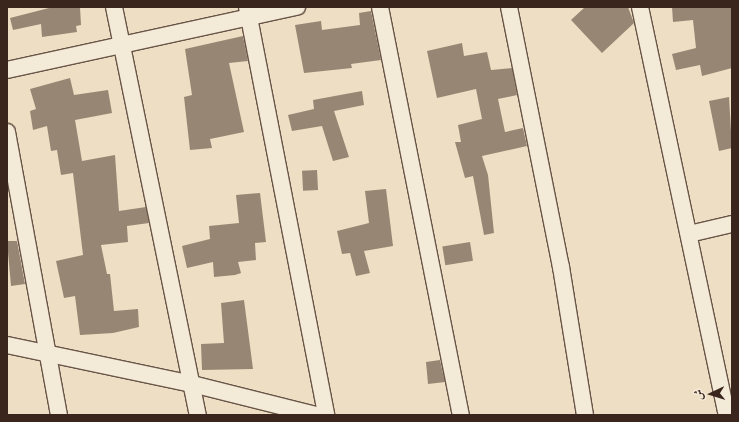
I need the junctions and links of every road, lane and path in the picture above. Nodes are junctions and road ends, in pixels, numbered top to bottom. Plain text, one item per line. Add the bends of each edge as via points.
1 (114, 7) edge
2 (297, 7) edge
3 (380, 7) edge
4 (509, 7) edge
5 (640, 7) edge
6 (248, 12) edge
7 (122, 47) junction
8 (7, 70) edge
9 (7, 132) edge
10 (732, 224) edge
11 (688, 234) junction
12 (7, 344) edge
13 (48, 355) junction
14 (192, 384) junction
15 (59, 415) edge
16 (198, 415) edge
17 (316, 415) edge
18 (326, 415) edge
19 (461, 415) edge
20 (584, 415) edge
21 (727, 415) edge

1 - 7 street
2 - 6 street
3 - 19 street
4 - 20 street via 561,267
5 - 11 street
6 - 7 street
6 - 18 street
7 - 8 street
7 - 14 street
9 - 13 street
10 - 11 street
11 - 21 street
12 - 13 street
13 - 14 street
13 - 15 street
14 - 16 street
14 - 17 street

